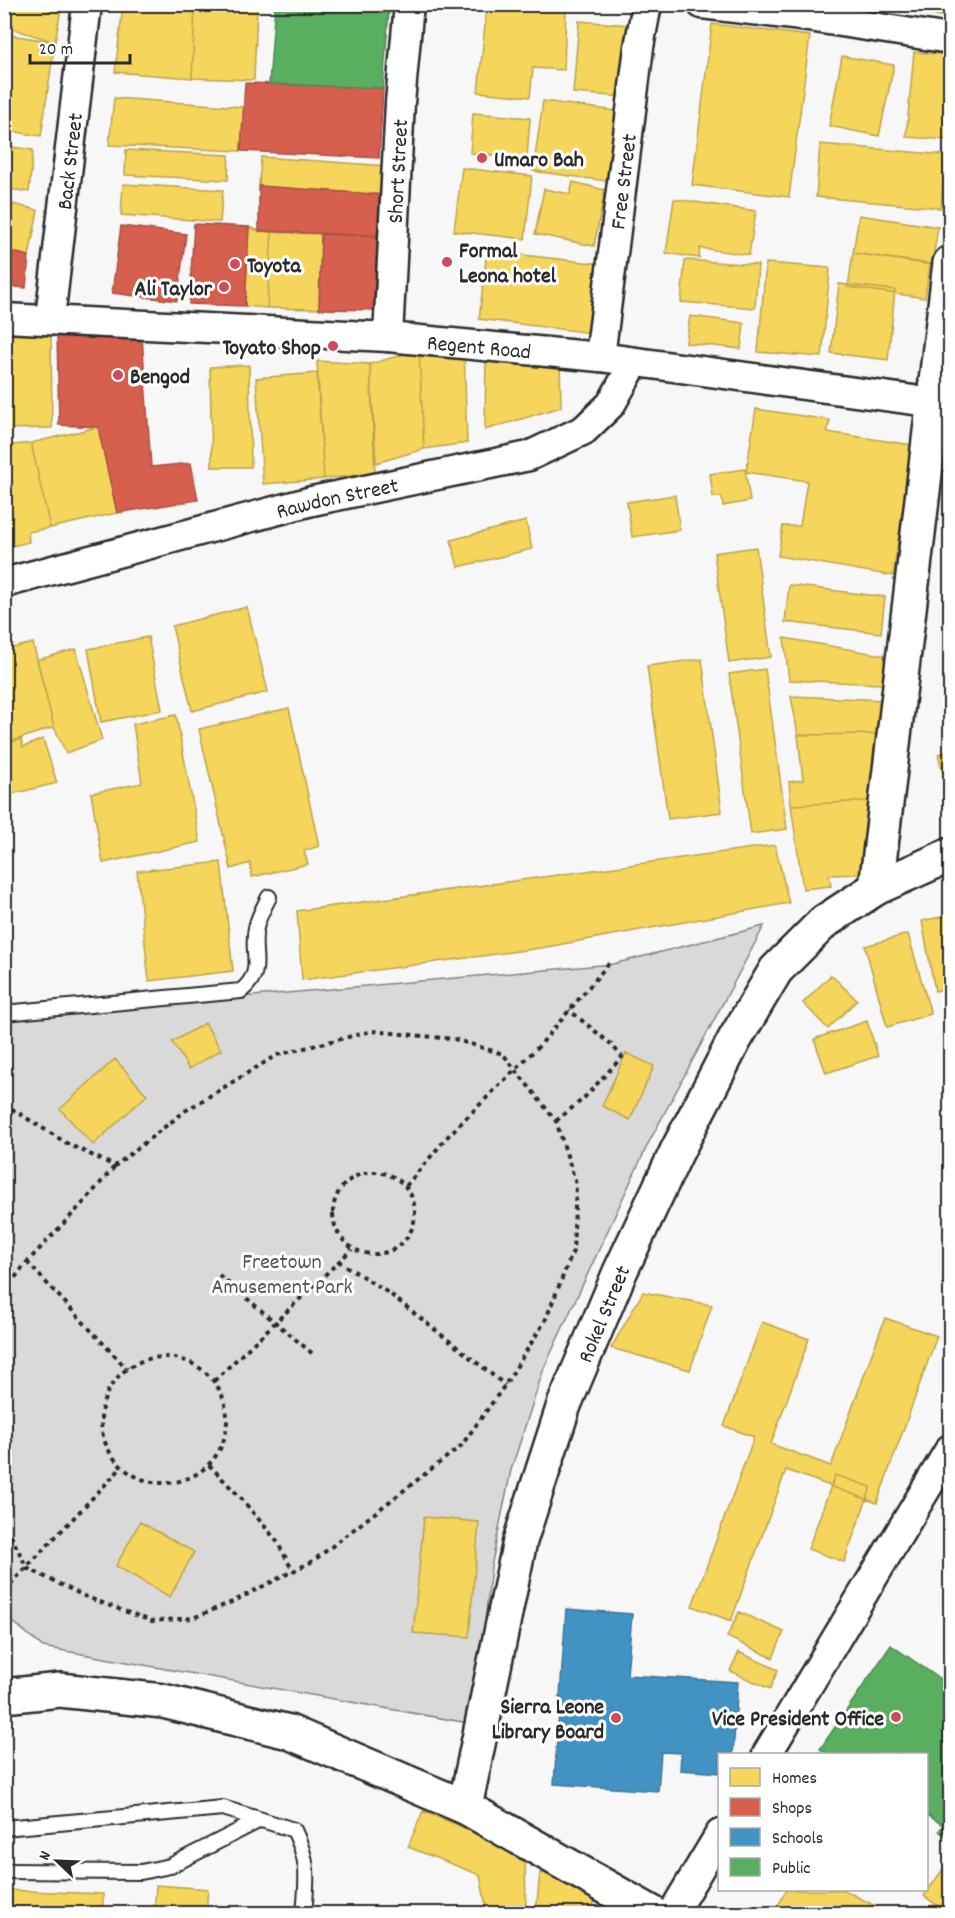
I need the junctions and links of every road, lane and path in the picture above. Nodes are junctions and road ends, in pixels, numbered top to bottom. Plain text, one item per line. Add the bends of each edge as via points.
1 (87, 4) edge
2 (409, 4) edge
3 (647, 4) edge
4 (702, 4) edge
5 (951, 39) edge
6 (951, 263) edge
7 (4, 318) edge
8 (50, 318) junction
9 (388, 337) junction
10 (600, 357) junction
11 (634, 363) junction
12 (942, 404) edge
13 (4, 583) edge
14 (951, 855) edge
15 (876, 888) junction
16 (269, 897) dead end
17 (610, 962) dead end
18 (569, 1010) junction
19 (4, 1013) edge
20 (516, 1068) junction
21 (4, 1104) edge
22 (556, 1120) junction
23 (115, 1166) junction
24 (406, 1186) junction
25 (352, 1249) junction
26 (27, 1262) junction
27 (338, 1262) junction
28 (219, 1275) dead end
29 (4, 1292) edge
30 (275, 1323) junction
31 (313, 1354) dead end
32 (127, 1369) junction
33 (214, 1381) junction
34 (505, 1385) junction
35 (951, 1449) edge
36 (209, 1465) junction
37 (122, 1467) junction
38 (4, 1521) edge
39 (27, 1568) junction
40 (293, 1571) junction
41 (4, 1590) edge
42 (4, 1696) edge
43 (768, 1753) edge
44 (465, 1807) junction
45 (260, 1820) junction
46 (4, 1828) edge
47 (718, 1837) edge
48 (4, 1871) edge
49 (304, 1914) edge
50 (654, 1914) edge
51 (672, 1914) edge

1 - 8 street, Back Street
2 - 9 street, Short Street
3 - 10 street, Free Street
4 - 5 street
6 - 12 main road
7 - 8 street, Regent Road
8 - 9 street, Regent Road
9 - 10 street, Regent Road
10 - 11 street, Regent Road
11 - 12 street, Regent Road
11 - 13 street, Rawdon Street via 611,404 584,430 529,456 312,501
12 - 15 main road
14 - 15 main road, Rokel Street
15 - 44 main road, Rokel Street via 824,922 776,970 677,1151 620,1272 564,1405 520,1541
16 - 19 lane via 256,927 252,982 241,990
17 - 18 path
18 - 20 path
18 - 22 path via 622,1057 583,1099
20 - 22 path
20 - 23 path via 503,1054 454,1039 372,1031 277,1055 185,1111
20 - 24 path via 449,1135
21 - 23 path via 68,1144
22 - 34 path via 576,1184 573,1251 545,1321
23 - 26 path
24 - 25 path via 416,1213 408,1238 397,1248 380,1254
24 - 25 path via 394,1176 364,1172 340,1188 332,1212 334,1226
25 - 27 path
26 - 29 path
26 - 32 path
27 - 30 path
27 - 34 path via 390,1294
28 - 30 path
30 - 31 path
30 - 33 path
32 - 33 path via 150,1359 172,1357 198,1367
32 - 37 path via 112,1385 103,1406 101,1425 106,1447
33 - 36 path via 225,1404 227,1426 221,1447
34 - 40 path via 461,1446 313,1561
35 - 43 street
36 - 37 path via 181,1481 159,1484 131,1475
36 - 40 path via 276,1540
37 - 39 path
38 - 39 path
39 - 40 path via 151,1622 193,1618
39 - 41 path
42 - 44 main road via 60,1690 163,1701 289,1732
44 - 50 main road
45 - 46 lane via 223,1808
45 - 48 lane via 170,1866 141,1872
45 - 49 lane via 294,1830 304,1850
47 - 51 street

